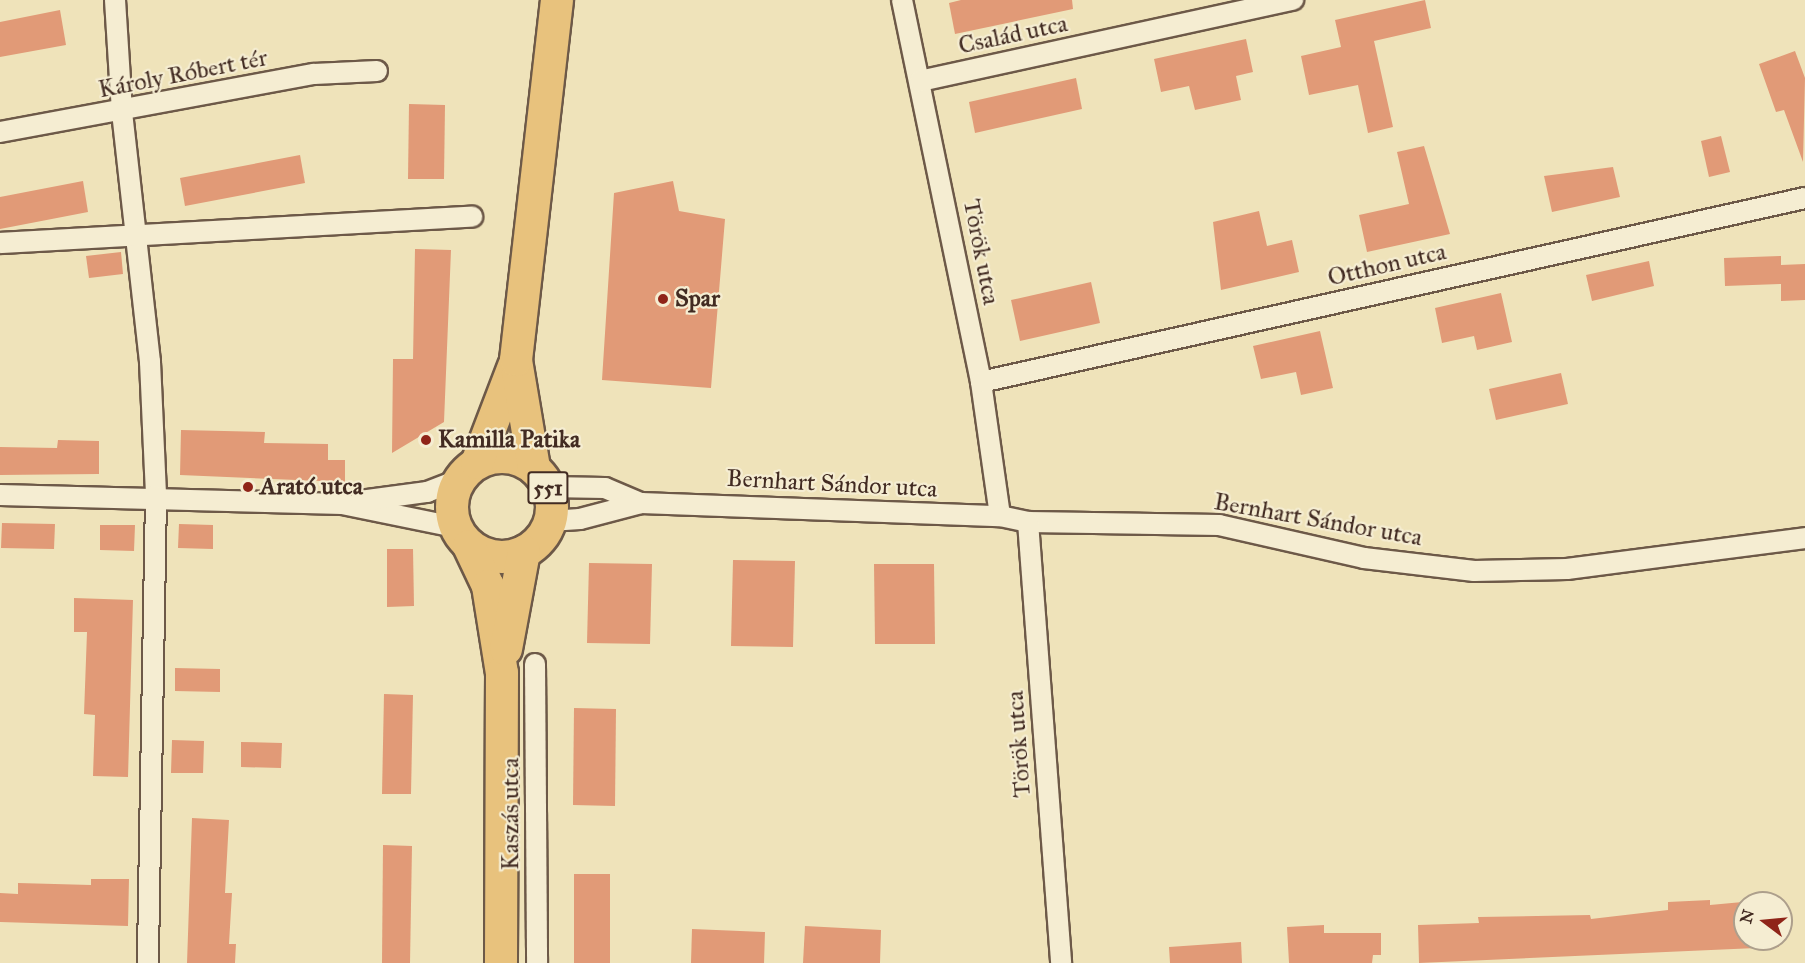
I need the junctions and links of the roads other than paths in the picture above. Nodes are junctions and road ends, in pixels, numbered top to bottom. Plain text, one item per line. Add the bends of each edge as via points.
1 (115, 0) edge
2 (535, 0) edge
3 (557, 0) edge
4 (902, 0) edge
5 (1293, 0) edge
6 (377, 71) dead end
7 (920, 81) junction
8 (122, 112) junction
9 (0, 132) edge
10 (1805, 198) edge
11 (472, 217) dead end
12 (528, 231) junction
13 (138, 235) junction
14 (0, 243) edge
15 (516, 360) junction
16 (981, 382) junction
17 (468, 472) junction
18 (541, 478) junction
19 (0, 495) edge
20 (156, 496) junction
21 (641, 503) junction
22 (342, 504) junction
23 (1000, 516) junction
24 (550, 521) junction
25 (1028, 522) junction
26 (462, 536) junction
27 (1805, 538) edge
28 (524, 552) junction
29 (536, 664) dead end
30 (502, 673) junction
31 (148, 963) edge
32 (501, 963) edge
33 (537, 963) edge
34 (1061, 963) edge

1 - 8 street
2 - 12 main road, 551 via 523,145
3 - 12 main road, 551 via 542,150
4 - 7 street, Török utca
5 - 7 street, Család utca
6 - 8 street, Károly Róbert tér via 314,74
7 - 16 street, Török utca
8 - 9 street, Károly Róbert tér
8 - 13 street
10 - 16 street, Otthon utca
11 - 13 street
12 - 15 main road, 551
13 - 14 street
13 - 20 street
15 - 17 main road, 551
15 - 18 main road, 551
16 - 23 street, Török utca
17 - 18 main road, 551 via 496,457 516,459
17 - 22 street via 428,492
17 - 26 main road, 551 via 451,504
18 - 21 street, Bernhart Sándor utca via 605,488
18 - 24 main road, 551
19 - 20 street
20 - 22 street
20 - 31 street
21 - 23 street, Bernhart Sándor utca
21 - 24 street, Bernhart Sándor utca via 579,519
22 - 26 street
23 - 25 street, Bernhart Sándor utca
24 - 28 main road, 551 via 540,539
25 - 27 street, Bernhart Sándor utca via 1219,525 1364,558 1474,571 1567,569
25 - 34 street, Török utca
26 - 28 main road via 486,555 505,557
26 - 30 main road, 551 via 488,586
28 - 30 main road, 551
29 - 33 street, Kaszás utca
30 - 32 main road, 551

